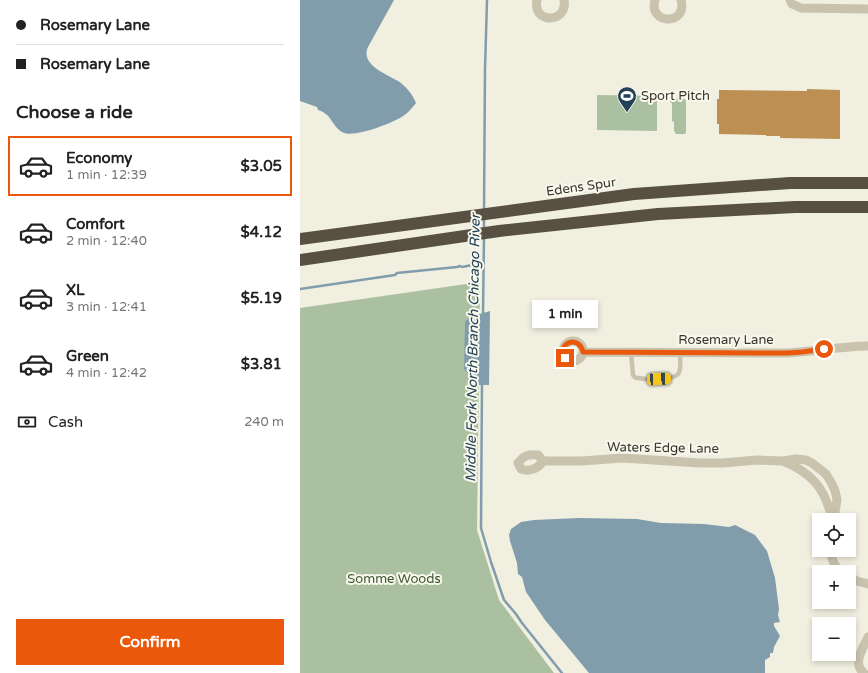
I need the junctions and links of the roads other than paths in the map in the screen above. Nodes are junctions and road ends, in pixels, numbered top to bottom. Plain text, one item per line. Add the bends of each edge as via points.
1 (537, 0) edge
2 (564, 0) edge
3 (655, 0) edge
4 (682, 0) edge
5 (791, 2) edge
6 (868, 9) edge
7 (868, 183) edge
8 (868, 207) edge
9 (300, 239) edge
10 (300, 260) edge
11 (868, 346) edge
12 (583, 352) dead end
13 (631, 352) junction
14 (680, 352) junction
15 (543, 461) dead end
16 (783, 461) junction
17 (831, 513) edge
18 (835, 513) edge
19 (856, 581) edge
20 (868, 584) edge
21 (868, 637) edge
22 (866, 651) edge
23 (864, 673) edge

1 - 2 street via 536,6 540,14 548,18 561,14 564,10
3 - 4 street via 655,12 667,20 679,14 683,6
5 - 6 street via 801,8
7 - 9 highway, Edens Spur via 790,183 634,194
8 - 10 highway via 795,207 658,214 499,231
11 - 14 street, Rosemary Lane via 787,353
12 - 13 street, Rosemary Lane
13 - 14 street, Rosemary Lane
13 - 14 lane via 633,376 640,379 672,378 679,374
15 - 16 street, Waters Edge Lane via 622,458 700,463
16 - 17 street, Waters Edge Lane via 813,479 825,497
16 - 18 street, Waters Edge Lane via 796,458 806,460 826,474 837,499
19 - 20 street
21 - 22 street
22 - 23 street via 859,656 858,664

